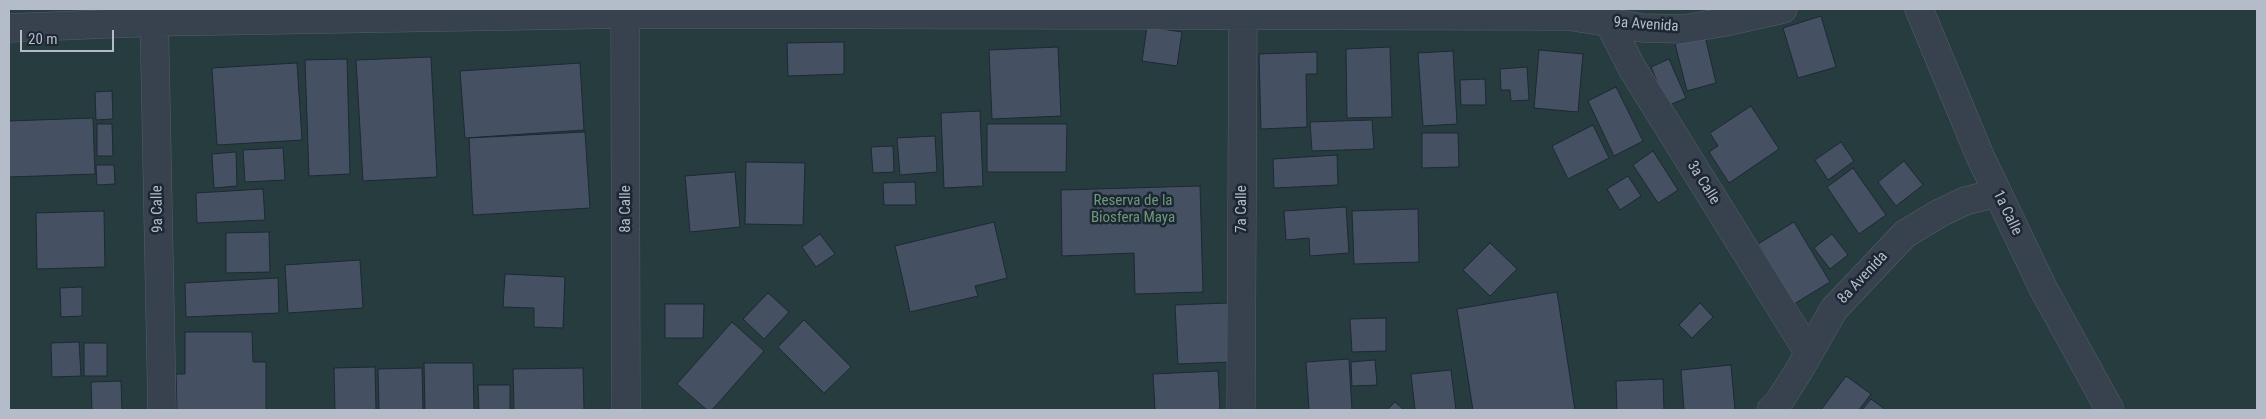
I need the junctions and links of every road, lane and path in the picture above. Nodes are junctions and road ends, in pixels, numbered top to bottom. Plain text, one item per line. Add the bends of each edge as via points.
1 (1783, 9) edge
2 (1919, 9) edge
3 (625, 11) edge
4 (1243, 12) edge
5 (154, 16) edge
6 (1608, 16) edge
7 (9, 28) edge
8 (1997, 192) junction
9 (1809, 353) junction
10 (162, 410) edge
11 (626, 410) edge
12 (1241, 410) edge
13 (1770, 410) edge
14 (2110, 410) edge

1 - 6 street, 9a Avenida via 1683,29 1643,28
2 - 8 street, 1a Calle
3 - 4 street, 9a Avenida
3 - 5 street, 9a Avenida
3 - 11 street, 8a Calle
4 - 6 street, 9a Avenida
4 - 12 street, 7a Calle
5 - 7 street, 9a Avenida
5 - 10 street, 9a Calle
6 - 9 street, 3a Calle via 1652,102
8 - 9 street, 8a Avenida via 1965,201 1905,234 1834,309
8 - 14 street, 1a Calle via 2043,288
9 - 13 street, 8a Avenida via 1779,402

